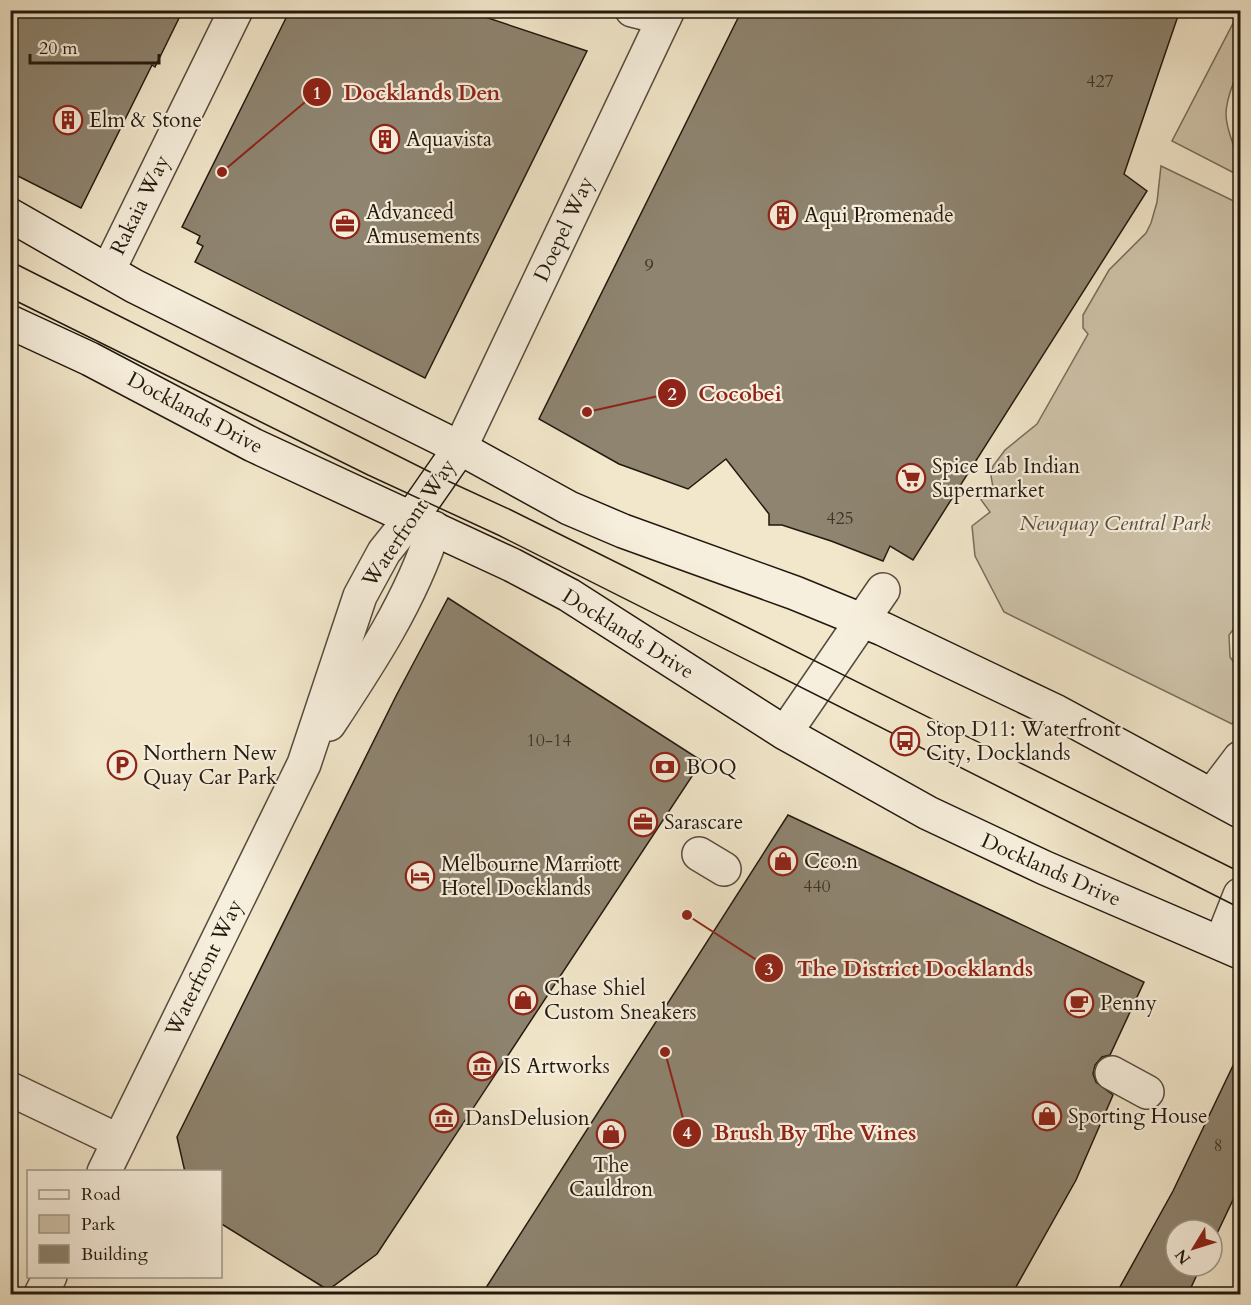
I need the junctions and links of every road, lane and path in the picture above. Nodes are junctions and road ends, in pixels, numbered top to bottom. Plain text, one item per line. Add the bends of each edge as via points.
1 (236, 10) edge
2 (632, 10) edge
3 (666, 14) edge
4 (10, 215) edge
5 (108, 271) junction
6 (10, 321) edge
7 (460, 448) junction
8 (423, 523) junction
9 (883, 591) dead end
10 (861, 620) junction
11 (784, 733) junction
12 (1240, 759) edge
13 (1212, 795) junction
14 (1240, 811) edge
15 (1240, 895) edge
16 (1231, 948) edge
17 (1112, 1073) dead end
18 (10, 1089) edge
19 (1147, 1092) dead end
20 (119, 1141) junction
21 (105, 1170) edge
22 (49, 1278) edge
23 (41, 1294) edge

1 - 5 street, Rakaia Way
2 - 3 street
3 - 7 street, Doepel Way
4 - 5 street
5 - 7 street
6 - 8 street, Docklands Drive via 90,358 254,445
7 - 8 street, Waterfront Way
7 - 10 street via 595,520
8 - 11 street, Docklands Drive via 591,608
8 - 20 street, Waterfront Way via 411,590 304,764
9 - 10 street
10 - 11 street
10 - 13 street via 1057,712
11 - 16 street, Docklands Drive via 952,825
12 - 13 street
13 - 14 street
15 - 16 street
17 - 19 street
18 - 20 street
20 - 21 street, Waterfront Way
22 - 23 street

